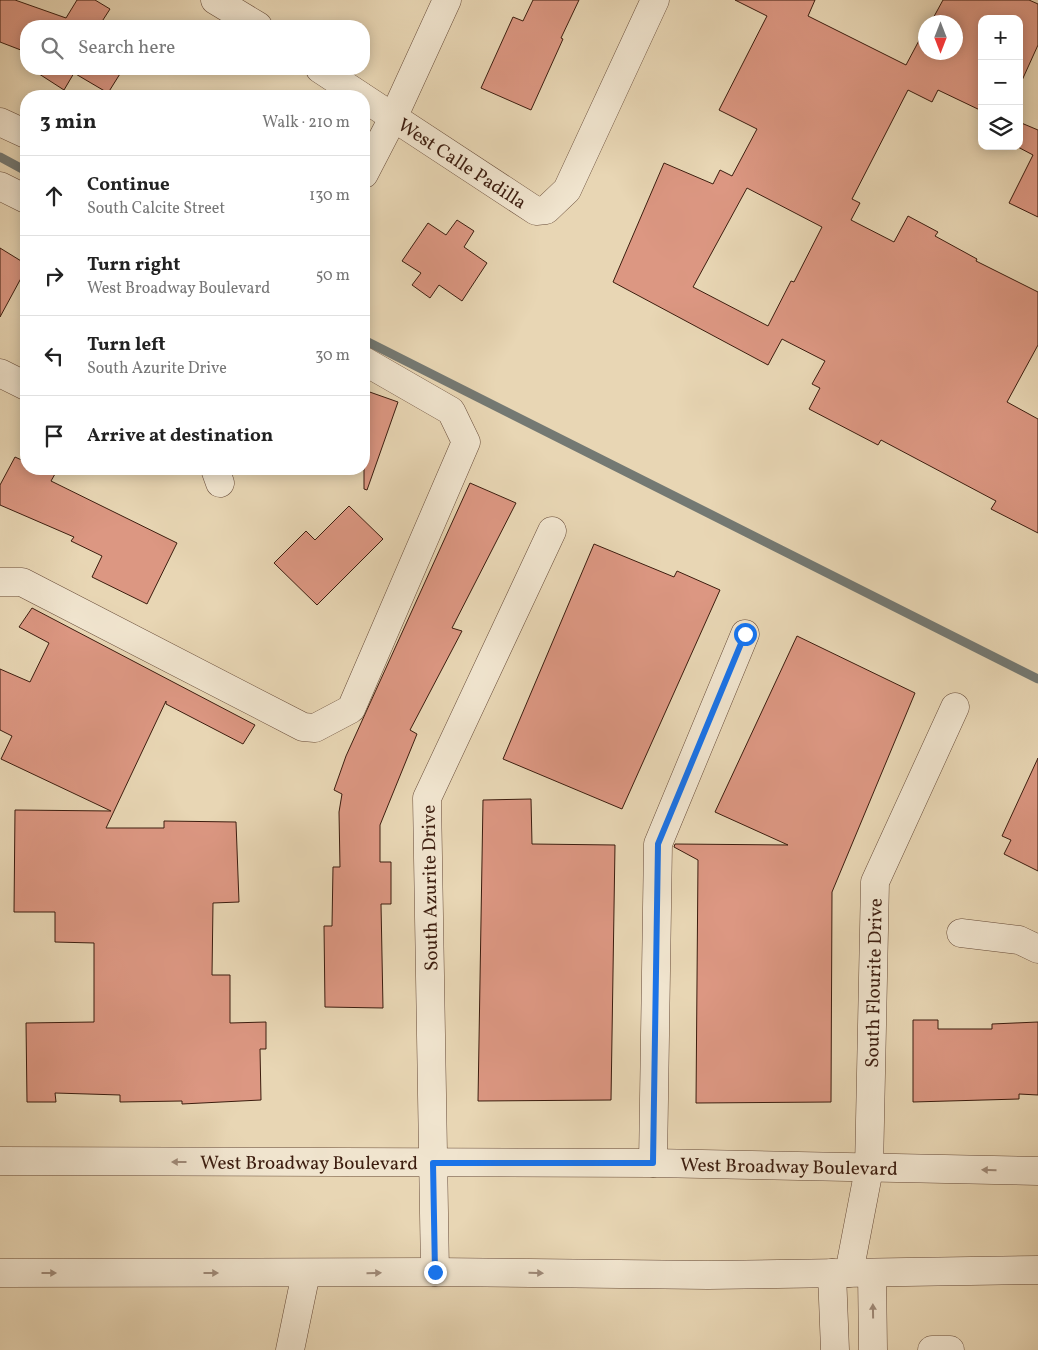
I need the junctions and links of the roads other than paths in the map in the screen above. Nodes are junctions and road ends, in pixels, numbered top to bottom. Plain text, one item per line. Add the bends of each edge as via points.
1 (446, 0) edge
2 (656, 0) edge
3 (230, 4) edge
4 (250, 20) edge
5 (329, 75) edge
6 (352, 90) edge
7 (370, 102) edge
8 (393, 118) junction
9 (0, 122) edge
10 (20, 131) edge
11 (370, 162) edge
12 (0, 186) edge
13 (20, 196) edge
14 (370, 364) edge
15 (0, 373) edge
16 (20, 383) edge
17 (552, 531) dead end
18 (0, 582) edge
19 (745, 634) dead end
20 (954, 707) dead end
21 (962, 933) dead end
22 (1038, 949) edge
23 (0, 1161) edge
24 (433, 1163) junction
25 (653, 1163) junction
26 (870, 1169) junction
27 (1038, 1171) edge
28 (1038, 1270) edge
29 (0, 1272) edge
30 (435, 1272) junction
31 (851, 1273) junction
32 (306, 1274) junction
33 (290, 1350) edge
34 (835, 1350) edge
35 (873, 1350) edge
36 (932, 1350) edge
37 (950, 1350) edge

1 - 8 street
2 - 8 street, West Calle Padilla via 567,190 546,210 536,211
3 - 4 street
5 - 6 street, West Calle Padilla
7 - 8 street, West Calle Padilla
8 - 11 street
9 - 10 street
12 - 13 street
14 - 18 street via 451,411 466,442 351,709 315,728 303,727 22,582
15 - 16 street
17 - 24 street, South Azurite Drive via 427,798
19 - 25 street via 658,844
20 - 26 street, South Flourite Drive via 875,882
21 - 22 street via 1019,940
24 -> 23 street, West Broadway Boulevard
24 - 25 street, West Broadway Boulevard
24 - 30 street, South Azurite Drive
25 - 26 street, West Broadway Boulevard
27 -> 26 street, West Broadway Boulevard
26 - 31 street, South Flourite Drive
28 - 31 street
29 -> 32 street
30 -> 31 street
32 -> 30 street
31 - 34 street
35 -> 31 street
32 - 33 street
36 - 37 street

